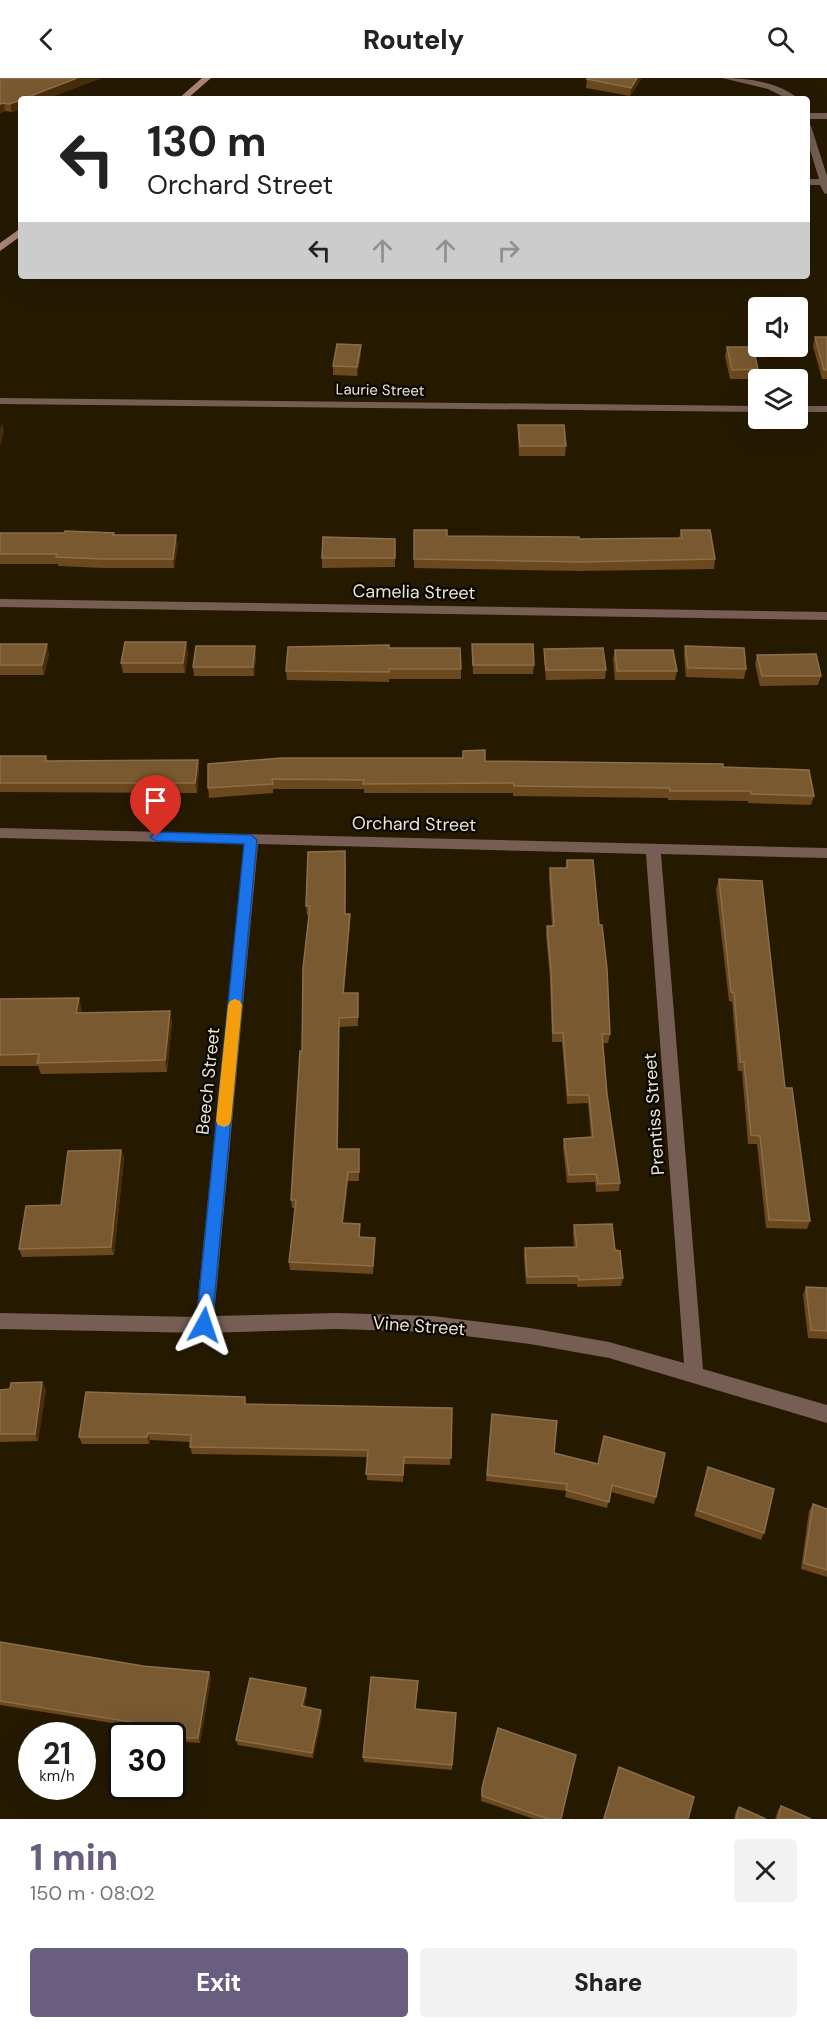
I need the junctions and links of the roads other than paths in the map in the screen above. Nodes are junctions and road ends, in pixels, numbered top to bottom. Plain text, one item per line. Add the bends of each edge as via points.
1 (207, 78) edge
2 (726, 78) edge
3 (186, 96) edge
4 (789, 96) edge
5 (810, 116) edge
6 (827, 116) edge
7 (810, 135) edge
8 (810, 182) edge
9 (826, 185) edge
10 (18, 233) edge
11 (0, 248) edge
12 (0, 401) edge
13 (748, 409) edge
14 (808, 409) edge
15 (827, 410) edge
16 (0, 603) edge
17 (827, 616) edge
18 (0, 833) edge
19 (251, 840) junction
20 (653, 849) junction
21 (827, 853) edge
22 (0, 1321) edge
23 (204, 1325) junction
24 (694, 1376) junction
25 (827, 1414) edge

1 - 3 street
2 - 4 street via 771,87
5 - 6 street
7 - 9 street
8 - 9 street
10 - 11 street
12 - 13 street, Laurie Street
14 - 15 street
16 - 17 street, Camelia Street
18 - 19 street, Orchard Street
19 - 20 street, Orchard Street
19 - 23 street, Beech Street
20 - 21 street, Orchard Street
20 - 24 street, Prentiss Street
22 - 23 street, Vine Street
23 - 24 street, Vine Street via 337,1321 432,1324 609,1350
24 - 25 street, Vine Street

